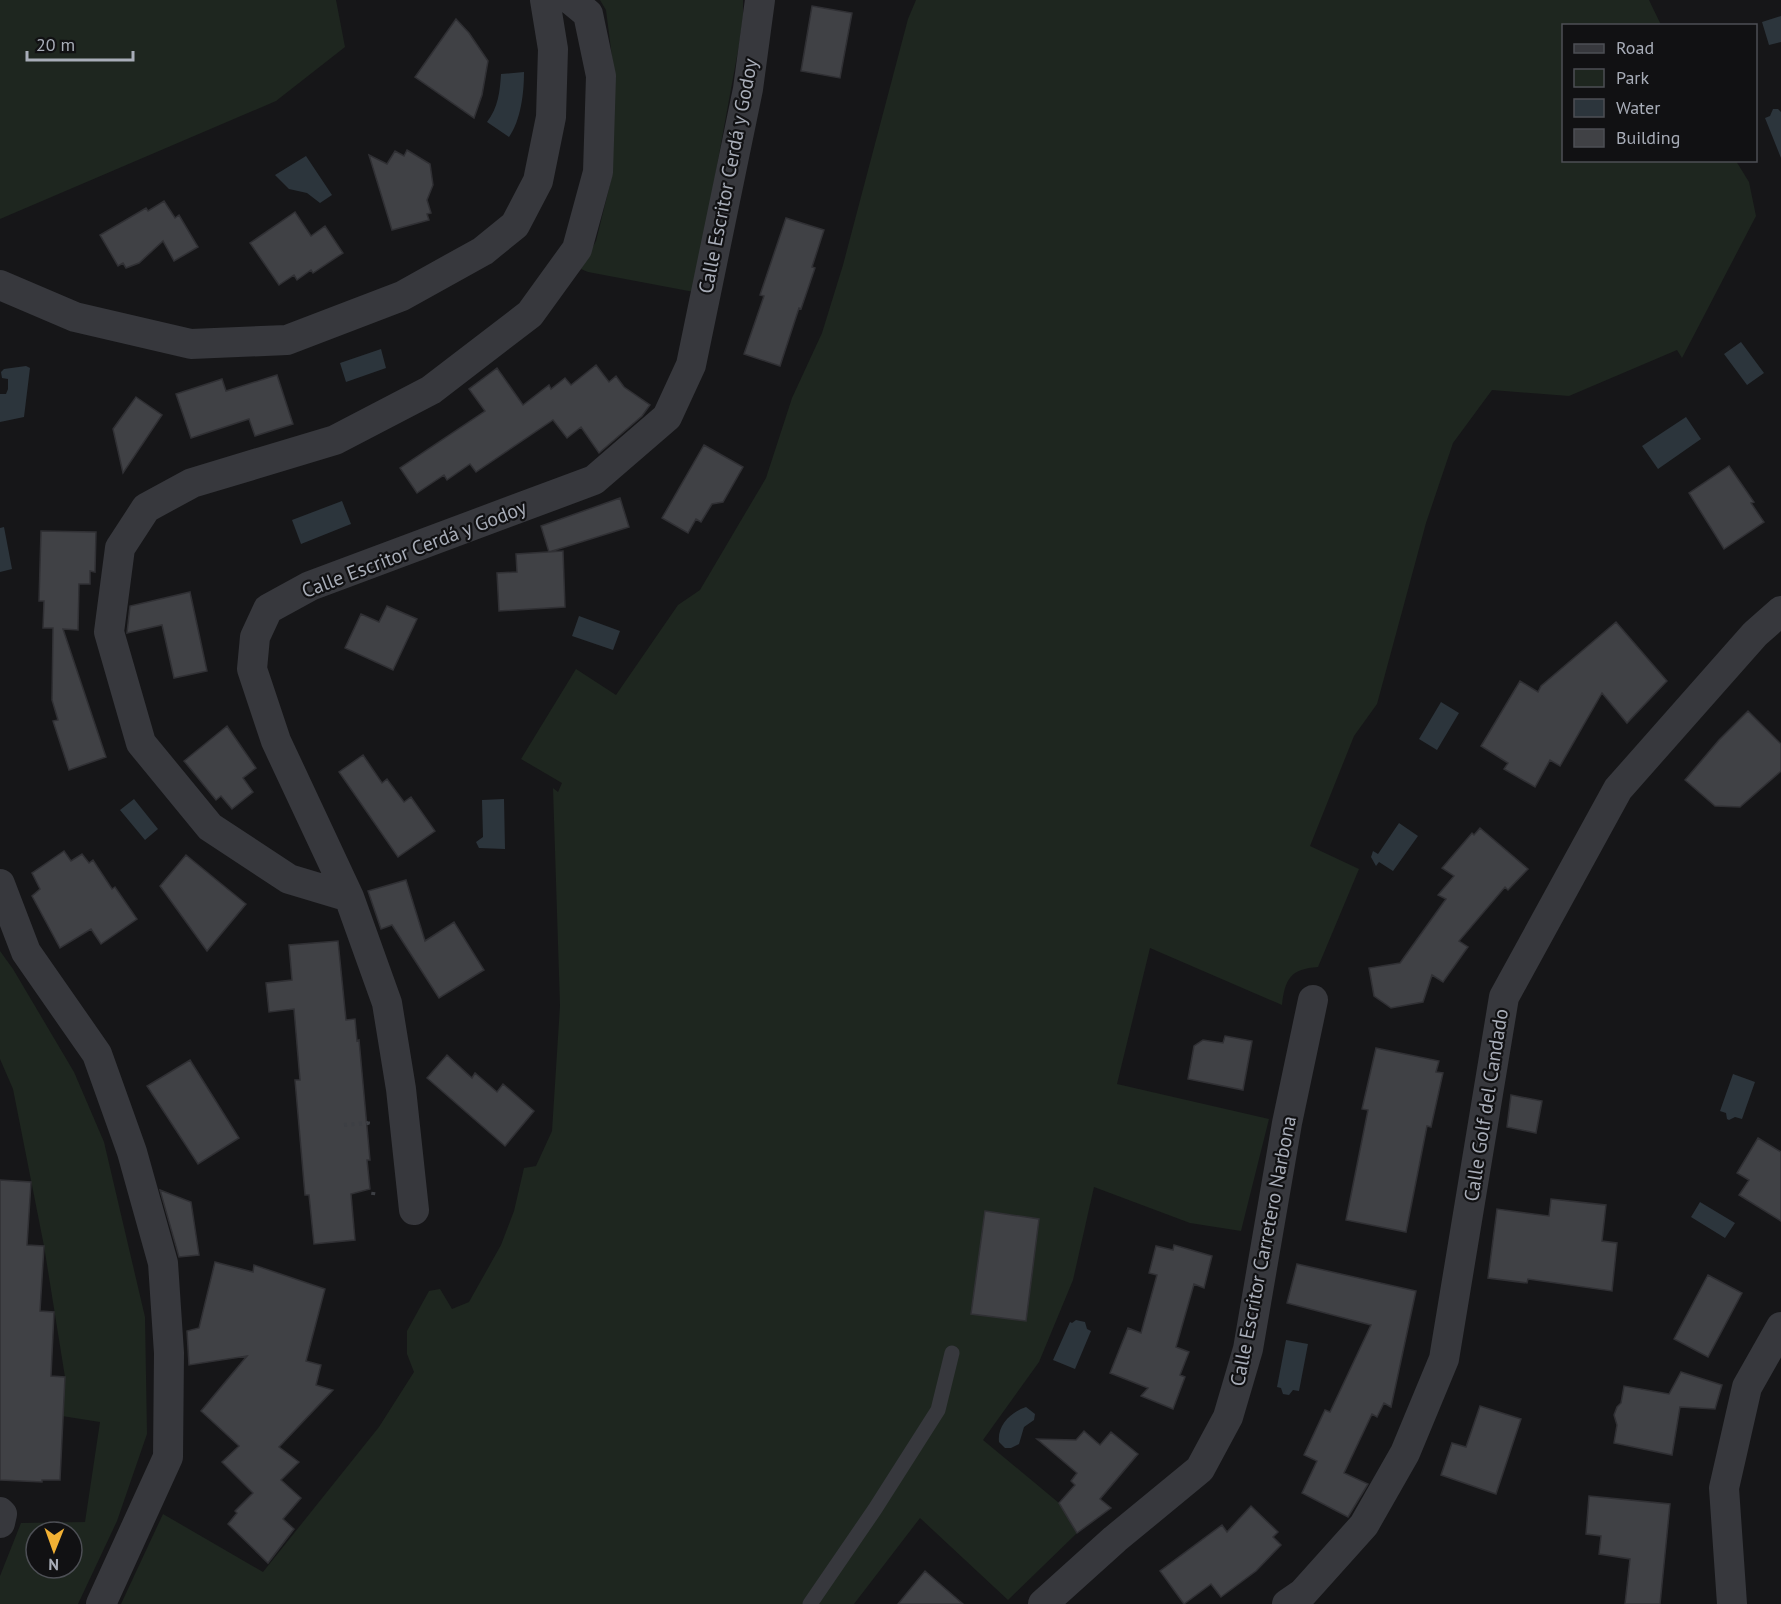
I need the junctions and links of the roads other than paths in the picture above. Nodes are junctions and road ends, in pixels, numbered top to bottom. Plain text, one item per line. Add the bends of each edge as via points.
1 (545, 0) edge
2 (571, 0) edge
3 (760, 0) edge
4 (0, 285) edge
5 (1781, 611) edge
6 (0, 884) edge
7 (349, 897) junction
8 (1313, 1000) dead end
9 (414, 1210) dead end
10 (1781, 1327) edge
11 (952, 1353) dead end
12 (0, 1512) edge
13 (0, 1523) edge
14 (101, 1604) edge
15 (810, 1604) edge
16 (1043, 1604) edge
17 (1287, 1604) edge
18 (1732, 1604) edge

1 - 4 street via 553,49 551,106 538,181 515,225 483,251 402,296 287,340 191,344 75,317
2 - 7 street via 588,14 601,76 598,172 577,249 530,314 431,390 335,440 192,483 146,508 120,548 109,632 141,743 210,827 289,879
3 - 7 street, Calle Escritor Cerdá y Godoy via 748,89 691,365 668,417 594,480 310,586 268,609 255,637 252,669 276,741
5 - 17 street, Calle Golf del Candado via 1755,634 1618,789 1504,997 1444,1359 1406,1454 1364,1525 1303,1593
6 - 14 street via 26,952 96,1054 132,1152 163,1263 169,1353 168,1457
7 - 9 street, Calle Escritor Cerdá y Godoy via 387,1003
8 - 16 street, Calle Escritor Carretero Narbona via 1287,1123 1248,1349 1228,1417 1200,1470
10 - 18 street via 1747,1387 1724,1488
11 - 15 lane via 938,1410
12 - 13 street

